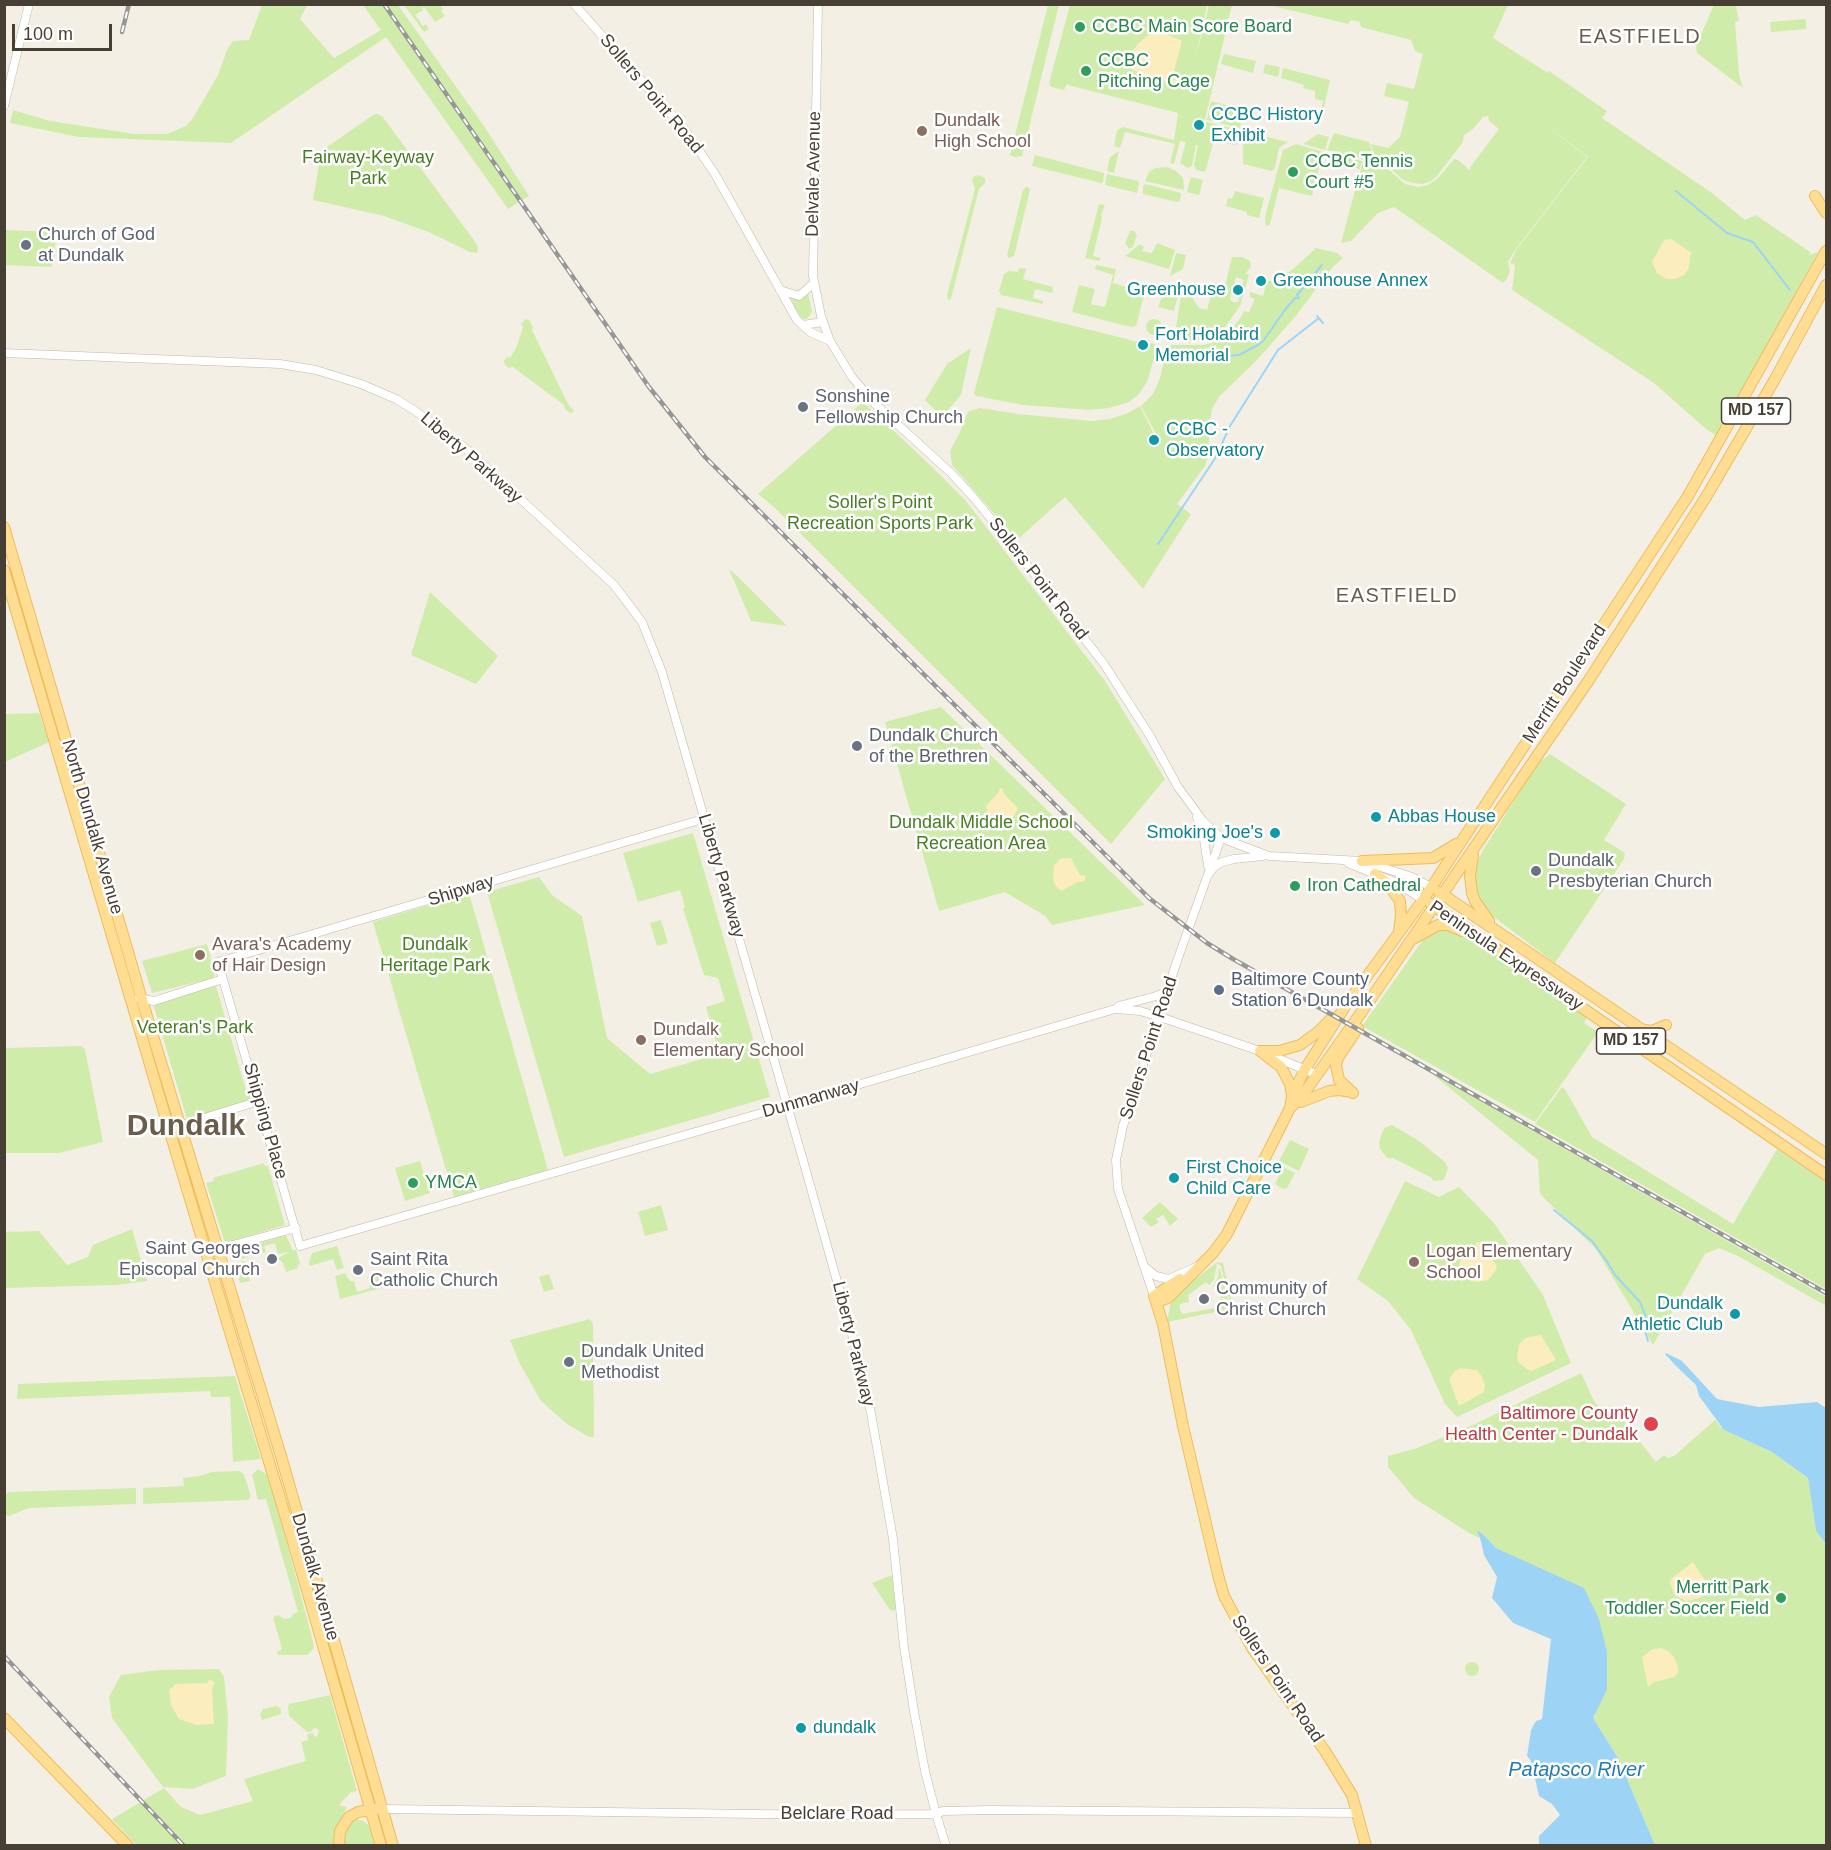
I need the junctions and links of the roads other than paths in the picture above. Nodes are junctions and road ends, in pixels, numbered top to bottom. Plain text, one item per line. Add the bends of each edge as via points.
1 (28, 4) edge
2 (574, 4) edge
3 (818, 4) edge
4 (4, 106) edge
5 (1827, 197) edge
6 (1827, 213) edge
7 (1826, 250) edge
8 (814, 283) junction
9 (1827, 285) edge
10 (779, 290) junction
11 (823, 322) junction
12 (803, 325) junction
13 (830, 341) junction
14 (4, 353) edge
15 (4, 527) edge
16 (4, 570) edge
17 (1196, 811) junction
18 (704, 819) junction
19 (1464, 836) junction
20 (1221, 838) junction
21 (1476, 847) junction
22 (1269, 856) junction
23 (1335, 859) junction
24 (1362, 861) junction
25 (1208, 871) junction
26 (1375, 874) junction
27 (1204, 883) junction
28 (1431, 887) junction
29 (1444, 895) junction
30 (1423, 900) junction
31 (1435, 907) junction
32 (1497, 931) junction
33 (1398, 934) junction
34 (1483, 940) junction
35 (1408, 943) junction
36 (218, 962) joint
37 (1551, 968) junction
38 (223, 979) junction
39 (1365, 980) junction
40 (1168, 991) junction
41 (129, 995) junction
42 (142, 1000) junction
43 (1370, 1000) junction
44 (1346, 1005) junction
45 (1115, 1009) junction
46 (1160, 1017) junction
47 (1666, 1025) dead end
48 (1645, 1030) junction
49 (1260, 1051) junction
50 (1668, 1067) junction
51 (1305, 1069) junction
52 (1318, 1075) junction
53 (1292, 1096) junction
54 (259, 1101) junction
55 (788, 1106) junction
56 (1290, 1107) junction
57 (180, 1126) junction
58 (169, 1130) junction
59 (1827, 1154) edge
60 (1827, 1176) edge
61 (296, 1228) junction
62 (300, 1246) joint
63 (219, 1249) junction
64 (207, 1252) junction
65 (1200, 1265) junction
66 (1144, 1267) junction
67 (1175, 1291) junction
68 (1155, 1299) junction
69 (1163, 1324) junction
70 (4, 1718) edge
71 (370, 1809) junction
72 (382, 1809) junction
73 (1358, 1813) junction
74 (936, 1814) junction
75 (128, 1845) edge
76 (339, 1845) edge
77 (381, 1845) edge
78 (393, 1845) edge
79 (946, 1845) edge
80 (1366, 1845) edge

1 - 4 street
2 - 10 street, Sollers Point Road via 685,130 715,174
3 - 8 street, Delvale Avenue
5 - 6 main road via 1815,196
7 - 19 main road, Merritt Boulevard / MD 157 via 1698,479
8 - 10 street via 799,296
8 - 11 street, Delvale Avenue
9 - 21 main road, Merritt Boulevard / MD 157 via 1697,511
10 - 12 street, Sollers Point Road
11 - 12 street
11 - 13 street, Delvale Avenue
12 - 13 street
13 - 17 street, Sollers Point Road via 865,393 974,498 1065,612 1123,692
14 - 18 street, Liberty Parkway via 298,366 361,384 431,420 614,585 635,610 658,662
15 - 42 main road, North Dundalk Avenue
16 - 41 main road, North Dundalk Avenue
17 - 20 street, Sollers Point Road
17 - 25 street
18 - 36 street, Shipway
18 - 55 street, Liberty Parkway
19 - 24 main road via 1451,849 1433,858
19 - 28 main road, Merritt Boulevard / MD 157
20 - 22 street
20 - 25 street, Sollers Point Road
21 - 29 main road, Merritt Boulevard
21 - 32 main road, MD 157 via 1470,870 1472,893
22 - 23 street
22 - 27 street via 1222,862
23 - 24 street
23 - 26 street
24 - 28 street
25 - 27 street, Sollers Point Road
26 - 30 street
26 - 33 main road via 1400,901
27 - 40 street, Sollers Point Road
28 - 29 main road, Peninsula Expressway
28 - 30 main road, Merritt Boulevard / MD 157
29 - 31 main road, Merritt Boulevard
29 - 32 main road, Peninsula Expressway
30 - 31 main road, Peninsula Expressway / MD 157
30 - 33 main road, Merritt Boulevard
31 - 34 main road, Peninsula Expressway / MD 157
31 - 35 main road, Merritt Boulevard
32 - 37 main road, Peninsula Expressway / MD 157
33 - 39 main road, Merritt Boulevard
34 - 35 main road via 1442,925
34 - 50 main road, Peninsula Expressway / MD 157
35 - 43 main road, Merritt Boulevard
36 - 38 street, Shipping Place
37 - 48 main road, Peninsula Expressway / MD 157
37 - 50 main road via 1581,995 1664,1052 1670,1058
38 - 42 street via 154,1001
38 - 54 street, Shipping Place
39 - 44 main road, Merritt Boulevard
39 - 52 main road via 1351,1010 1317,1061
40 - 45 street
40 - 46 street, Sollers Point Road
41 - 42 street
41 - 58 main road, North Dundalk Avenue
42 - 57 main road, North Dundalk Avenue
43 - 52 main road, Merritt Boulevard
43 - 56 main road via 1336,1065 1339,1080 1353,1093 1339,1090 1318,1094
44 - 49 main road via 1300,1045
44 - 51 main road, Merritt Boulevard
45 - 46 street, Dunmanway
45 - 55 street, Dunmanway
46 - 49 street, Dunmanway
46 - 66 street, Sollers Point Road via 1123,1126 1116,1160 1118,1189
47 - 48 main road
48 - 59 main road, Peninsula Expressway / MD 157
49 - 51 street, Dunmanway
49 - 53 main road via 1281,1067
50 - 60 main road, Peninsula Expressway / MD 157
51 - 52 street, Dunmanway
51 - 53 main road, Merritt Boulevard
52 - 56 main road, Merritt Boulevard
53 - 56 main road, Merritt Boulevard
54 - 57 street
54 - 61 street, Shipping Place
55 - 62 street, Dunmanway
55 - 74 street, Liberty Parkway via 871,1413 893,1539 906,1661
56 - 65 main road, Merritt Boulevard via 1227,1234
57 - 58 street
57 - 63 main road, North Dundalk Avenue
58 - 64 main road, North Dundalk Avenue
61 - 62 street, Shipping Place
61 - 63 street
63 - 64 street
63 - 72 main road, Dundalk Avenue
64 - 71 main road, Dundalk Avenue
65 - 66 street via 1169,1279
65 - 67 main road, Merritt Boulevard
65 - 68 main road, Merritt Boulevard
66 - 68 street, Sollers Point Road
67 - 68 main road, Merritt Boulevard via 1168,1298
67 - 69 main road
68 - 69 main road, Sollers Point Road
69 - 73 main road, Sollers Point Road via 1224,1596 1251,1648 1352,1795
70 - 75 main road
71 - 72 main road, Belclare Road
71 - 76 main road via 349,1817 340,1832
71 - 77 main road, Dundalk Avenue
72 - 74 street, Belclare Road
72 - 78 main road, Dundalk Avenue
73 - 74 street, Belclare Road via 990,1810
73 - 80 main road, Sollers Point Road
74 - 79 street, Liberty Parkway

